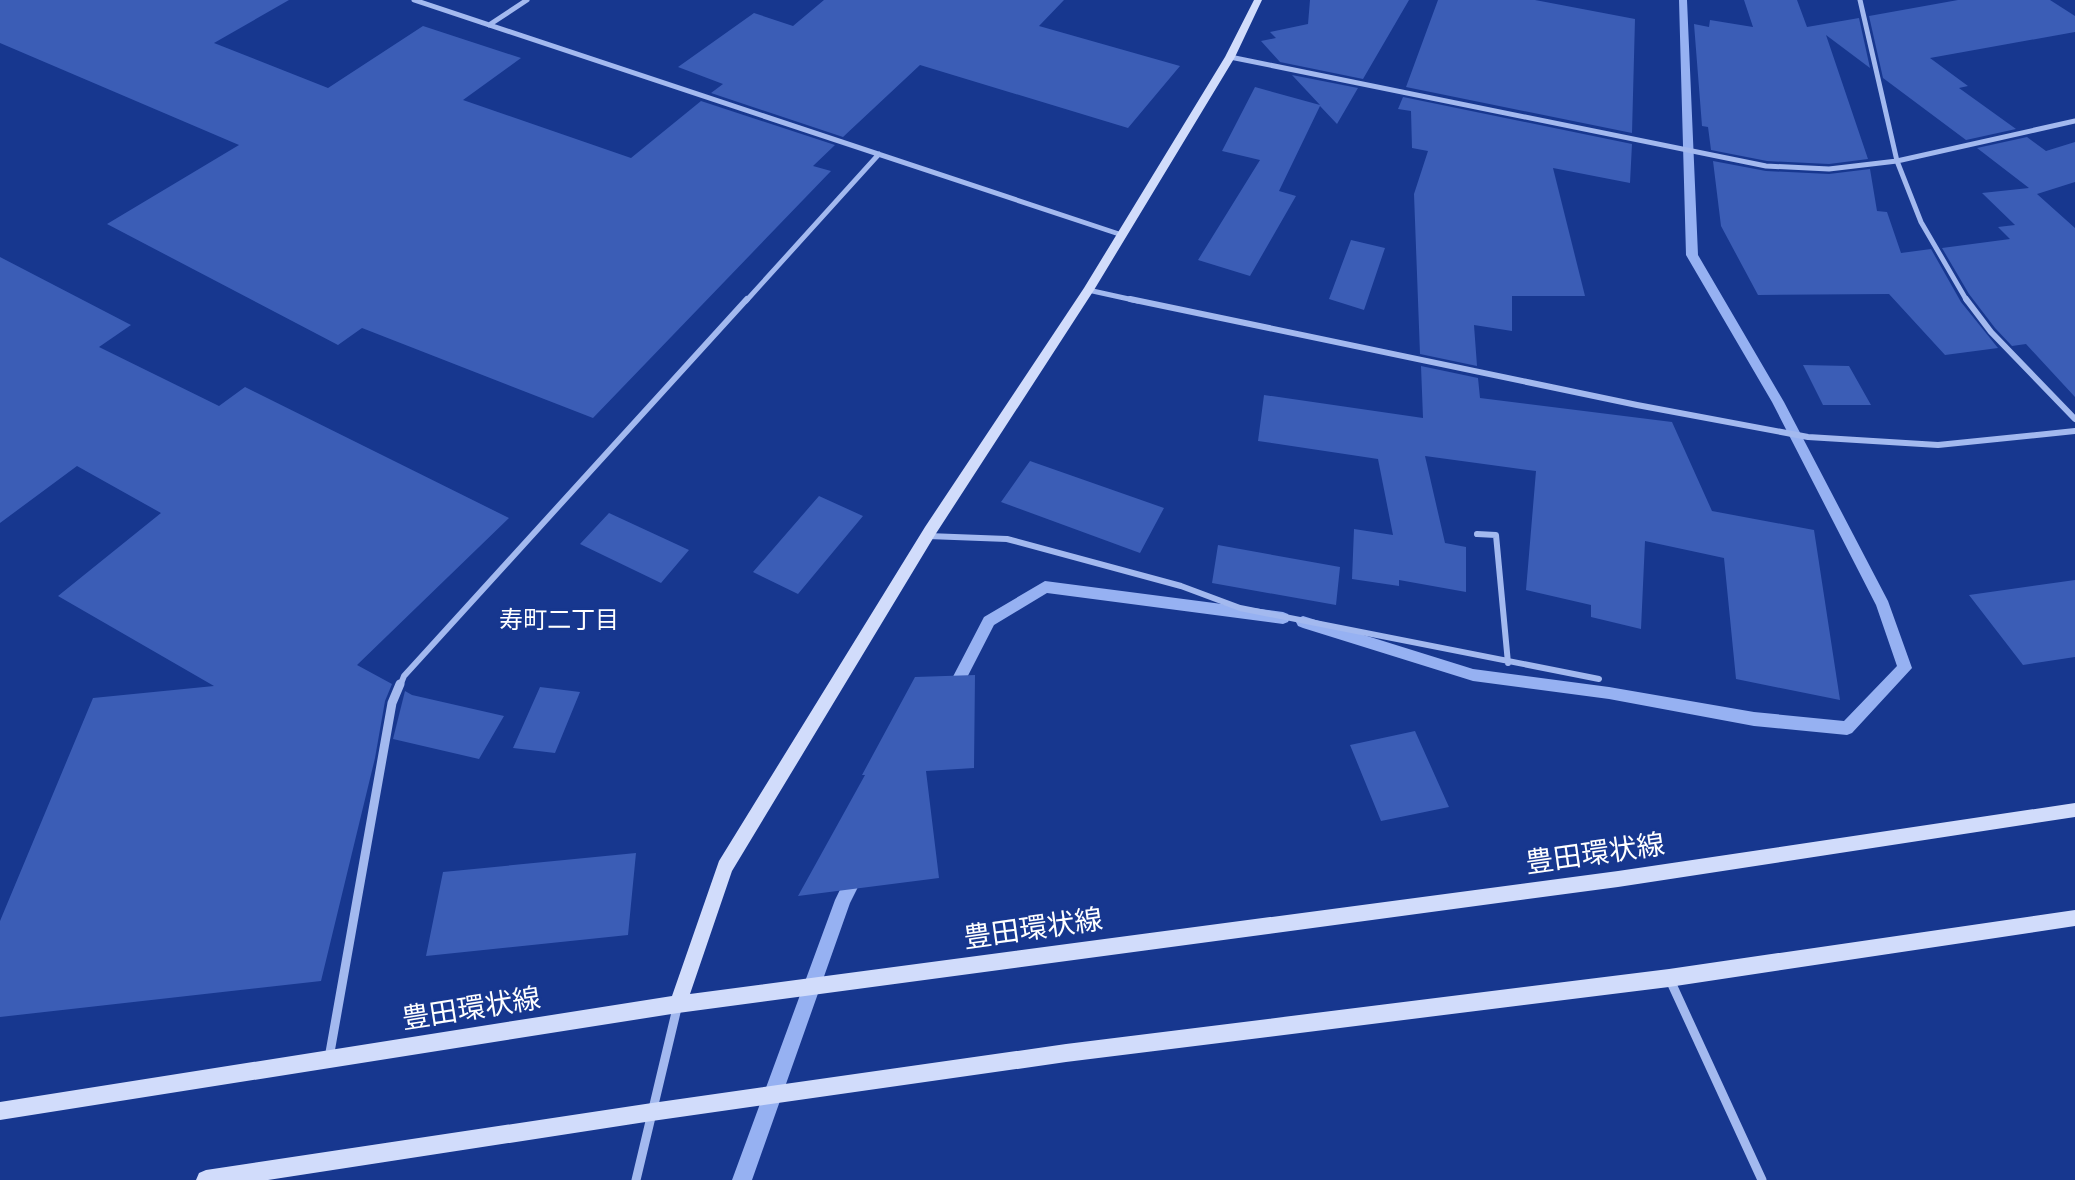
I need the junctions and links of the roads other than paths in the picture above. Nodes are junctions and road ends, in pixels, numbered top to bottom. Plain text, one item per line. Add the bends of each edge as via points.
1 (414, 0) edge
2 (527, 0) edge
3 (1258, 0) edge
4 (1860, 0) edge
5 (489, 25) junction
6 (1230, 57) junction
7 (2075, 121) edge
8 (878, 154) junction
9 (1897, 162) junction
10 (1119, 234) junction
11 (1088, 290) junction
12 (2075, 419) edge
13 (2075, 431) edge
14 (1476, 534) dead end
15 (927, 536) junction
16 (1508, 663) junction
17 (1599, 679) dead end
18 (2075, 810) edge
19 (2075, 918) edge
20 (1669, 978) junction
21 (678, 1004) junction
22 (329, 1059) junction
23 (0, 1111) edge
24 (652, 1112) junction
25 (206, 1180) edge
26 (636, 1180) edge
27 (1762, 1180) edge

1 - 5 street
2 - 5 street
3 - 6 main road
4 - 9 street
5 - 8 street
6 - 9 street via 1766,166 1829,169
6 - 10 main road
7 - 9 street
8 - 10 street
8 - 22 street via 404,676 392,703
9 - 12 street via 1921,222 1965,298 1991,332
10 - 11 main road
11 - 13 street via 1808,437 1938,445
11 - 15 main road
14 - 16 street via 1496,535
15 - 16 street via 1007,539 1181,586 1240,608
15 - 21 main road via 725,867
16 - 17 street
18 - 21 main road, 豊田環状線 via 1618,879
19 - 20 main road
20 - 24 main road via 1066,1053
20 - 27 street
21 - 22 main road, 豊田環状線
21 - 24 street
22 - 23 main road, 豊田環状線
24 - 25 main road
24 - 26 street

